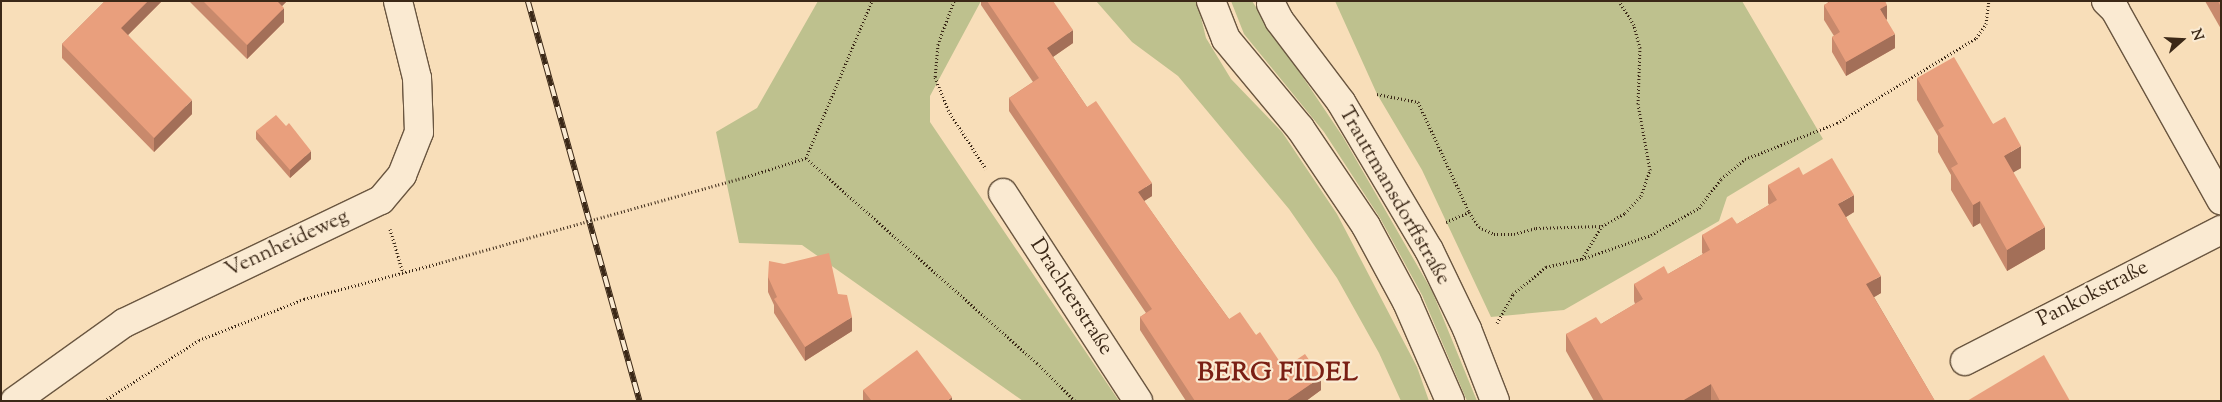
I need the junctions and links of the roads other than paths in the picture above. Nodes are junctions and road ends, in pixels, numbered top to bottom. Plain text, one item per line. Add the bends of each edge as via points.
1 (398, 1) edge
2 (1211, 1) edge
3 (2106, 1) edge
4 (1271, 3) edge
5 (1003, 193) road end
6 (2221, 200) edge
7 (2221, 230) edge
8 (1966, 361) dead end
9 (15, 401) edge
10 (1138, 401) edge
11 (1450, 401) edge
12 (1495, 401) edge

1 - 9 street, Vennheideweg via 417,78 419,132 402,175 381,200 124,323
2 - 11 street, Trauttmansdorffstraße via 1226,39 1300,128 1366,226 1407,302
3 - 6 street
4 - 12 street, Trauttmansdorffstraße via 1279,20 1341,102 1429,250 1467,329
5 - 10 street, Drachterstraße
7 - 8 street, Pankokstraße

